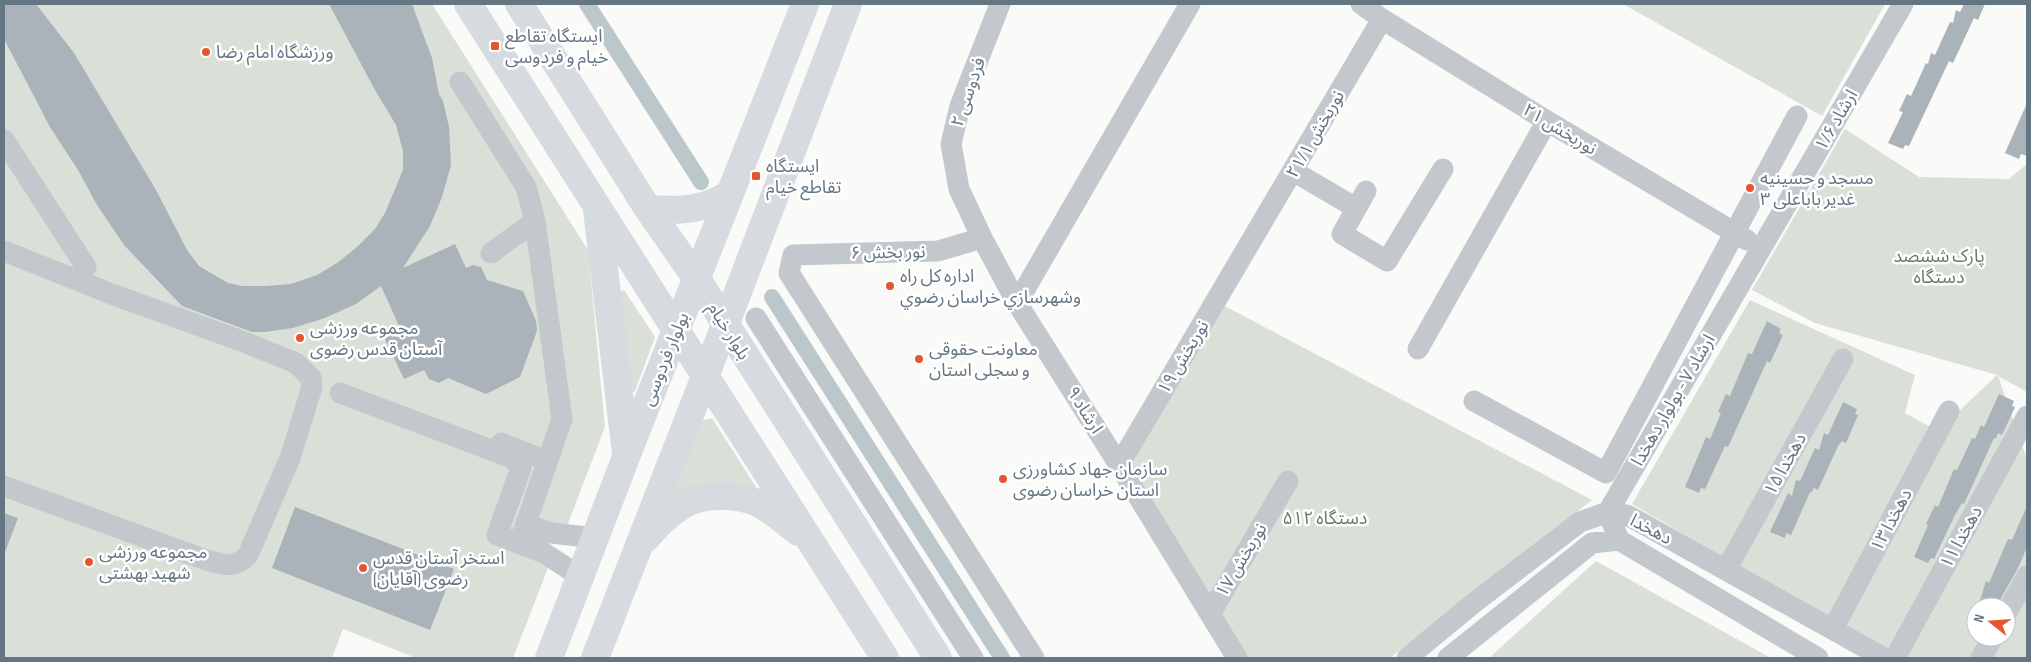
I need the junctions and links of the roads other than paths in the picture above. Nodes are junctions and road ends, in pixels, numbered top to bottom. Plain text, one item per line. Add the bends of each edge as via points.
1 (468, 4) edge
2 (519, 4) edge
3 (805, 4) edge
4 (848, 4) edge
5 (1000, 4) edge
6 (1190, 4) edge
7 (1361, 4) edge
8 (1903, 4) edge
9 (1382, 19) junction
10 (460, 82) dead end
11 (1797, 116) dead end
12 (1547, 121) junction
13 (4, 140) edge
14 (1443, 169) dead end
15 (1293, 171) junction
16 (730, 194) junction
17 (596, 203) junction
18 (648, 209) junction
19 (535, 221) junction
20 (1734, 234) junction
21 (982, 238) junction
22 (1248, 250) joint
23 (4, 251) edge
24 (491, 253) dead end
25 (1758, 255) junction
26 (86, 267) dead end
27 (697, 279) junction
28 (1017, 303) junction
29 (756, 318) dead end
30 (726, 326) junction
31 (677, 329) junction
32 (1418, 349) dead end
33 (1843, 359) dead end
34 (705, 375) junction
35 (1474, 401) dead end
36 (1948, 411) dead end
37 (2027, 416) edge
38 (626, 456) junction
39 (548, 461) junction
40 (1119, 465) junction
41 (1288, 481) dead end
42 (4, 486) edge
43 (1608, 512) junction
44 (526, 524) junction
45 (596, 538) junction
46 (1619, 540) junction
47 (520, 544) junction
48 (639, 545) junction
49 (816, 549) junction
50 (1726, 570) junction
51 (2027, 576) edge
52 (581, 577) junction
53 (2015, 597) edge
54 (1210, 614) junction
55 (1833, 629) junction
56 (1987, 647) edge
57 (1811, 656) edge
58 (550, 658) edge
59 (595, 658) edge
60 (886, 658) edge
61 (938, 658) edge
62 (973, 658) edge
63 (1034, 658) edge
64 (1237, 658) edge
65 (1407, 658) edge
66 (1448, 658) edge
67 (1884, 658) edge
68 (1895, 658) edge
69 (1981, 658) edge

1 - 17 main road
2 - 18 main road, بلوار خیام
3 - 16 main road, بولوار فردوسی
4 - 30 main road
5 - 21 street, فردوسی ۲ via 960,106 951,144 959,189
6 - 28 street
7 - 9 street, نوربخش ۲۱
8 - 25 street, ارشاد ۱/۶
9 - 12 street, نوربخش ۲۱
9 - 15 street, نوربخش ۲۱/۱
10 - 19 street via 526,187
11 - 20 street
12 - 20 street, نوربخش ۲۱
12 - 32 street
13 - 26 street
14 - 15 street via 1387,261 1342,234 1361,199
15 - 22 street, نوربخش ۲۱/۱
16 - 18 main road via 713,204 694,209
16 - 27 main road, بولوار فردوسی
17 - 31 main road
17 - 38 main road
18 - 27 main road, بلوار خیام
19 - 24 street
19 - 39 street via 562,419
20 - 25 street, نوربخش ۲۱
20 - 35 street via 1606,473
21 - 28 street, ارشاد ۹
21 - 63 street, نور بخش ۶ via 938,251 793,254 789,273
22 - 40 street, نوربخش ۱۹
23 - 42 street via 296,363 311,378 312,387 290,458 248,556 240,563 227,565 206,560
25 - 43 street, ارشاد ۷ - بولوار دهخدا
27 - 30 main road, بلوار خیام
27 - 31 main road, بولوار فردوسی
28 - 40 street, ارشاد ۹
29 - 62 street
30 - 34 main road
30 - 61 main road, بلوار خیام
31 - 34 main road
31 - 38 main road, بولوار فردوسی
33 - 50 street, دهخدا ۱۵
34 - 48 main road
34 - 49 main road
36 - 55 street, دهخدا ۱۳
37 - 68 street, دهخدا ۱۱
38 - 45 main road, بولوار فردوسی
39 - 44 street
39 - 47 street via 339,395 512,458 521,468 497,535
40 - 54 street, ارشاد ۹
41 - 54 street, نوربخش ۱۷
43 - 46 street
43 - 50 street, دهخدا via 1627,516
43 - 65 street, دهخدا via 1580,522
44 - 45 street via 551,533
44 - 47 street
45 - 52 main road, بولوار فردوسی
46 - 57 street, دهخدا
46 - 66 street, دهخدا via 1592,543
47 - 52 street via 544,553
48 - 49 main road via 685,503 727,496 751,500 774,514
48 - 59 main road
49 - 60 main road
50 - 55 street, دهخدا
51 - 53 street
52 - 58 main road, بولوار فردوسی
54 - 64 street, ارشاد ۹
55 - 67 street, دهخدا
56 - 69 street

